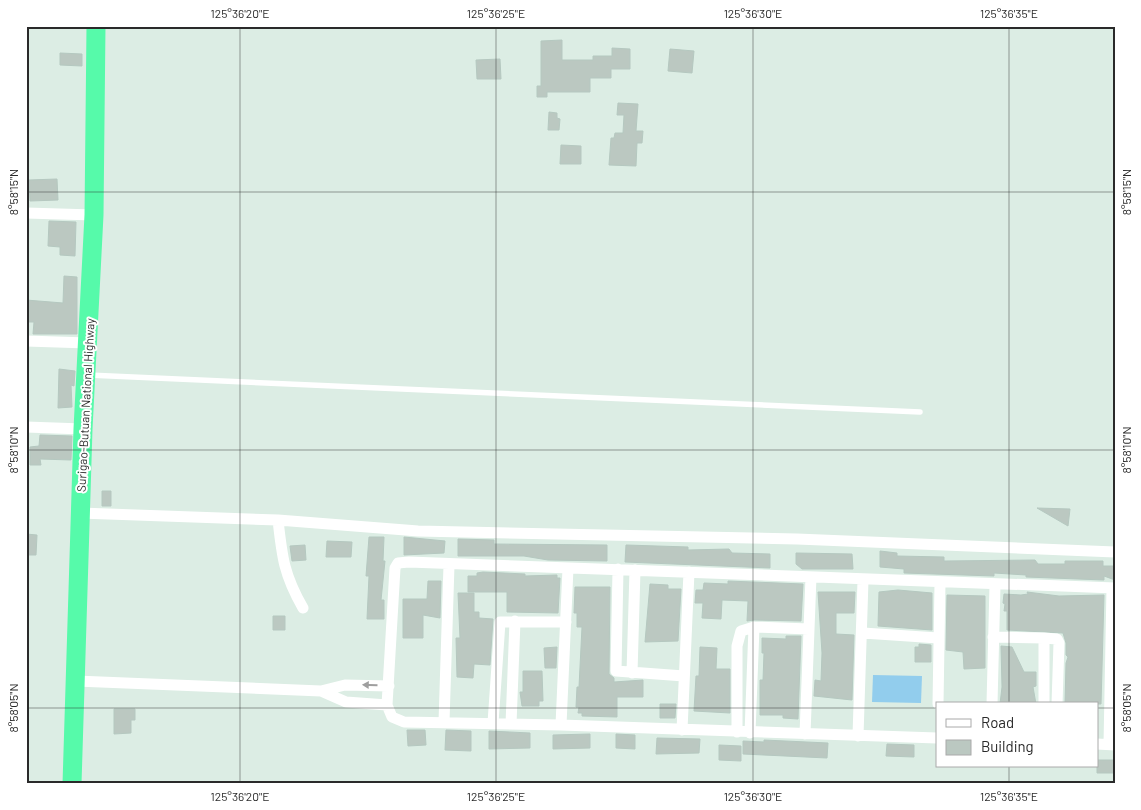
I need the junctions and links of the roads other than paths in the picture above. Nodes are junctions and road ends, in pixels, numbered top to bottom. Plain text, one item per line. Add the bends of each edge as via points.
1 (96, 26) edge
2 (26, 213) edge
3 (94, 215) junction
4 (26, 341) edge
5 (88, 343) junction
6 (86, 375) junction
7 (920, 412) dead end
8 (26, 427) edge
9 (83, 429) junction
10 (80, 513) junction
11 (278, 520) junction
12 (1115, 552) edge
13 (449, 564) junction
14 (568, 568) junction
15 (618, 569) junction
16 (636, 570) junction
17 (689, 572) junction
18 (811, 577) junction
19 (864, 580) junction
20 (940, 583) junction
21 (995, 585) junction
22 (1113, 588) edge
23 (303, 608) dead end
24 (515, 621) junction
25 (566, 622) junction
26 (754, 627) junction
27 (809, 629) junction
28 (863, 633) junction
29 (993, 637) junction
30 (938, 638) junction
31 (1044, 638) junction
32 (632, 673) junction
33 (684, 676) junction
34 (76, 681) junction
35 (389, 686) junction
36 (321, 691) junction
37 (1113, 697) edge
38 (938, 702) edge
39 (992, 702) edge
40 (1044, 702) edge
41 (1057, 702) edge
42 (387, 704) junction
43 (444, 722) junction
44 (493, 723) junction
45 (511, 724) junction
46 (561, 725) junction
47 (682, 730) junction
48 (737, 732) junction
49 (750, 733) junction
50 (805, 734) junction
51 (858, 736) junction
52 (936, 738) edge
53 (1107, 745) edge
54 (72, 784) edge

1 - 3 highway, Surigao-Butuan National Highway
2 - 3 street
3 - 5 highway, Surigao-Butuan National Highway
4 - 5 street
5 - 6 highway, Surigao-Butuan National Highway
6 - 7 lane
6 - 9 highway, Surigao-Butuan National Highway
8 - 9 street
9 - 10 highway, Surigao-Butuan National Highway
10 - 11 street
10 - 34 highway, Surigao-Butuan National Highway
11 - 12 street via 418,531 797,539
11 - 23 street via 282,561 289,583
13 - 14 street
13 - 35 street via 409,562 398,563 395,568
13 - 43 street
14 - 15 street
14 - 25 street
15 - 16 street
15 - 32 street via 616,669
16 - 17 street
16 - 32 street
17 - 18 street
17 - 33 street
18 - 19 street
18 - 27 street
19 - 20 street
19 - 28 street
20 - 21 street
20 - 30 street
21 - 22 street
21 - 29 street
22 - 37 street
24 - 25 street
24 - 44 street via 500,622
24 - 45 street
25 - 46 street
26 - 27 street
26 - 48 street via 741,631 737,646
26 - 49 street
27 - 50 street
28 - 30 street
28 - 51 street
29 - 31 street
29 - 39 street
30 - 38 street
31 - 40 street
31 - 41 street via 1058,639 1060,643
32 - 33 street
33 - 47 street
34 - 36 street
34 - 54 highway, Surigao-Butuan National Highway
35 -> 36 street via 345,685
35 - 42 street
36 - 42 street via 346,702
37 - 53 street
42 - 43 street via 392,717 404,722
43 - 44 street
44 - 45 street
45 - 46 street
46 - 47 street
47 - 48 street
48 - 49 street
49 - 50 street
50 - 51 street
51 - 52 street

